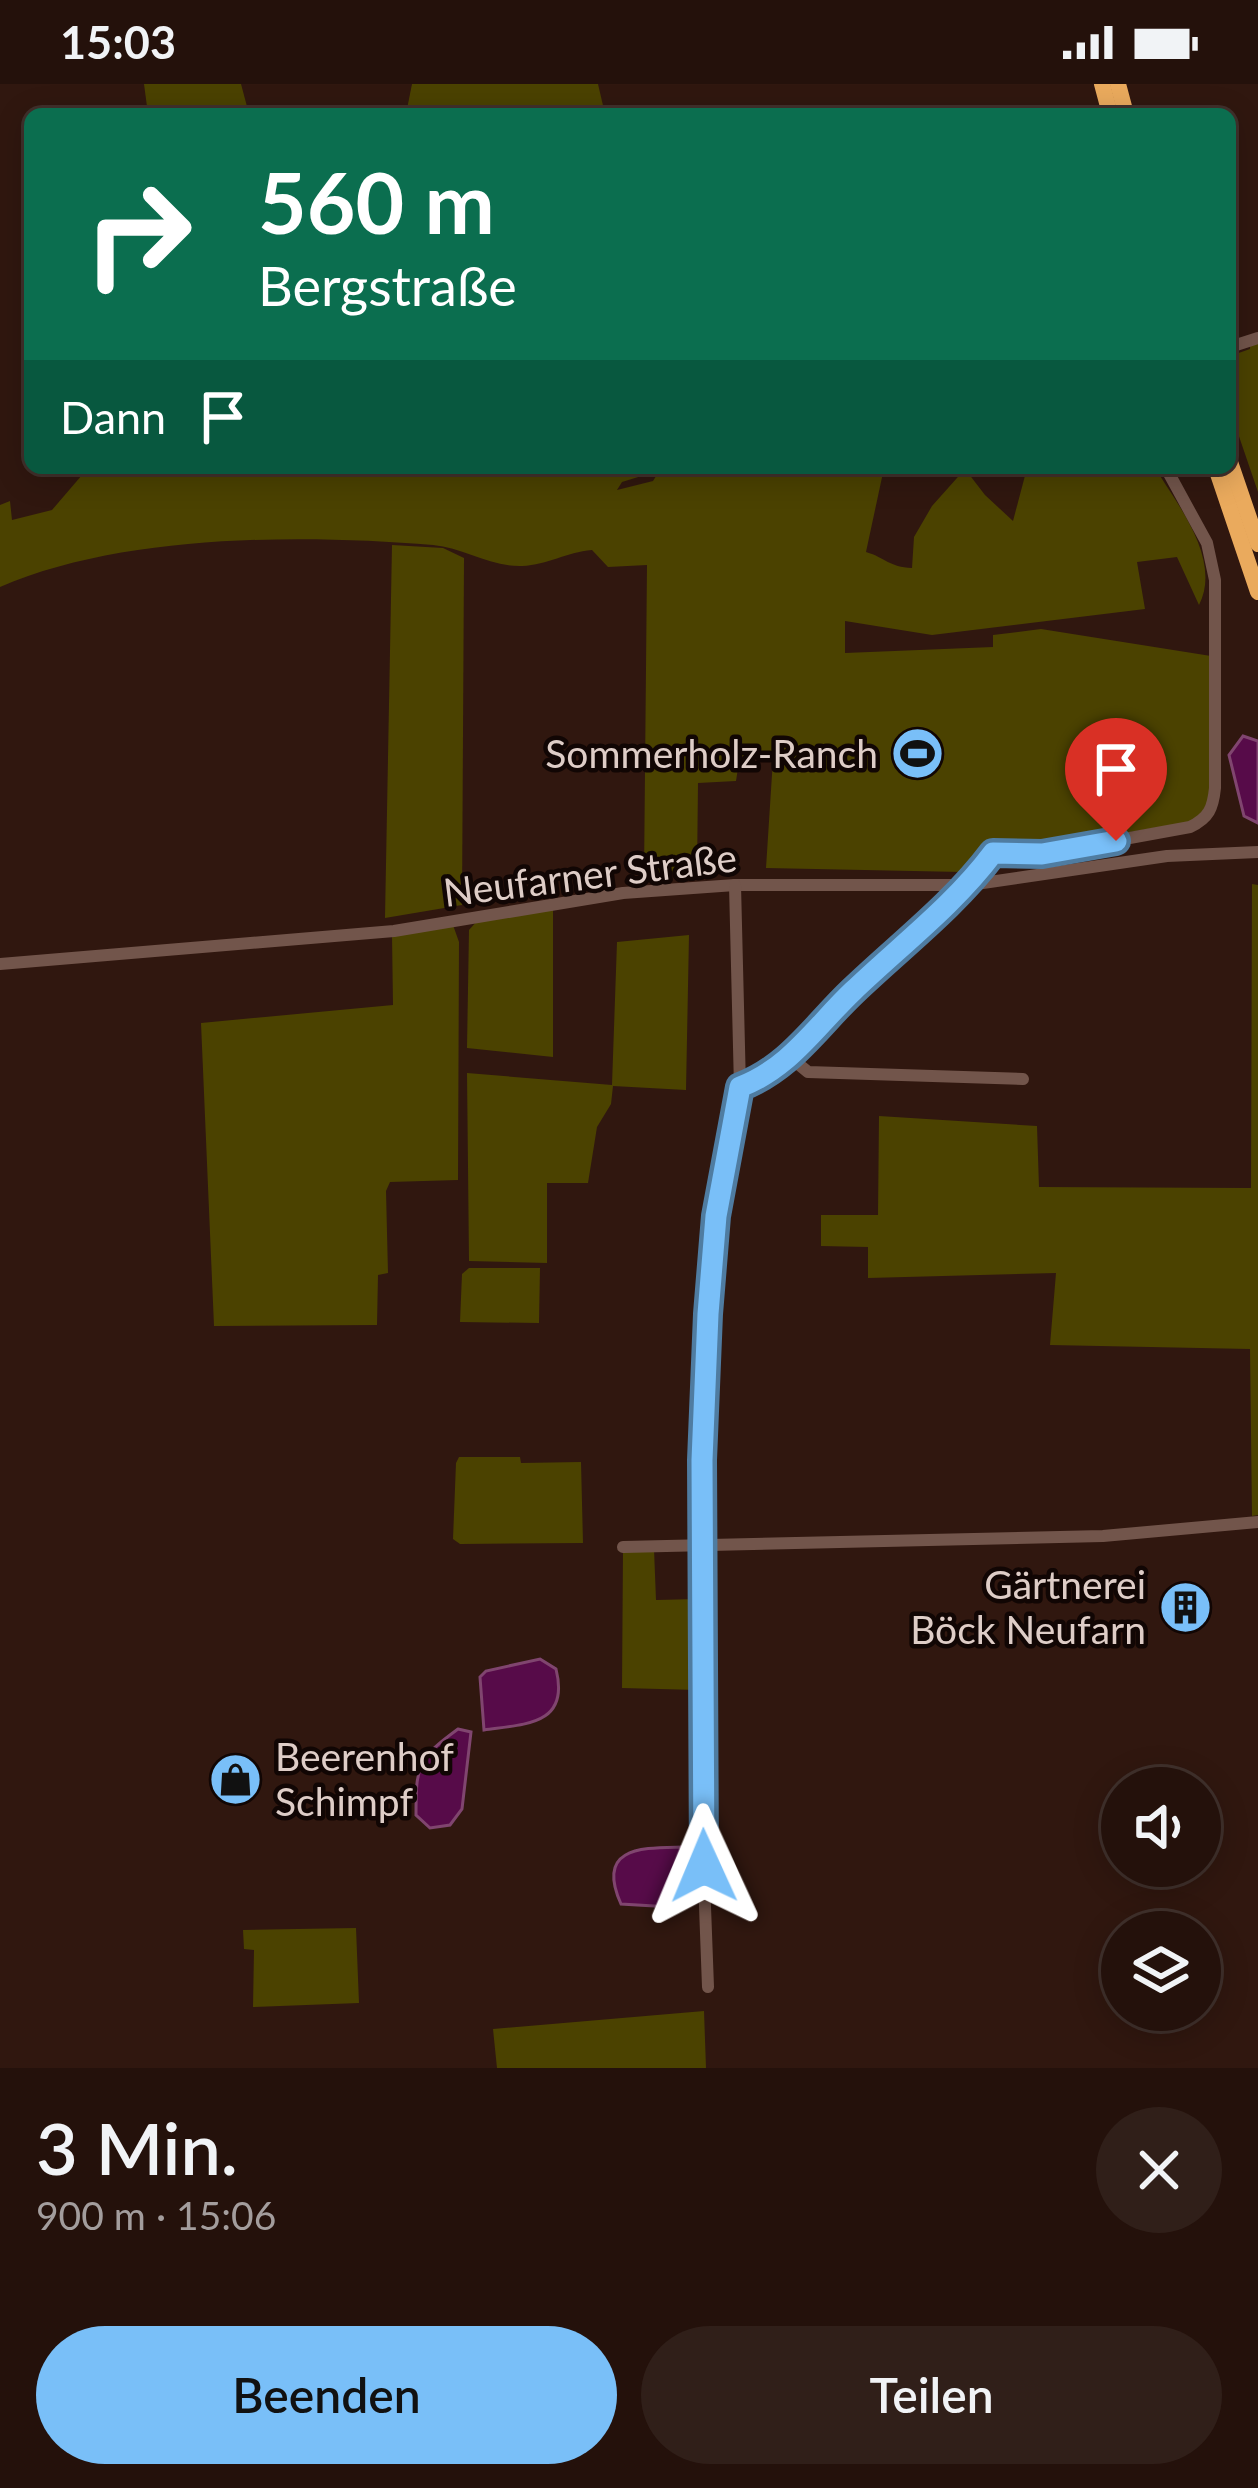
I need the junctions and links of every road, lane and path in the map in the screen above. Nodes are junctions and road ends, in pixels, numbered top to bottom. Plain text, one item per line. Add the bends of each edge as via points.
1 (1169, 474) edge
2 (1218, 474) edge
3 (1234, 474) edge
4 (1258, 544) edge
5 (1258, 592) edge
6 (1258, 852) edge
7 (735, 885) junction
8 (969, 885) junction
9 (0, 964) edge
10 (791, 1058) junction
11 (1023, 1079) dead end
12 (740, 1087) junction
13 (1258, 1522) edge
14 (702, 1544) junction
15 (623, 1547) dead end
16 (708, 1987) dead end

1 - 8 street via 1207,543 1215,580 1212,809 1190,827 1042,854 993,853
2 - 5 highway
3 - 4 highway
6 - 8 street, Neufarner Straße via 1167,856
7 - 8 street, Neufarner Straße
7 - 9 street, Neufarner Straße via 607,896 394,931
7 - 12 street
8 - 10 street
10 - 11 street via 808,1072
10 - 12 street
12 - 14 street via 710,1273
13 - 14 street via 1103,1536
14 - 15 street
14 - 16 street

